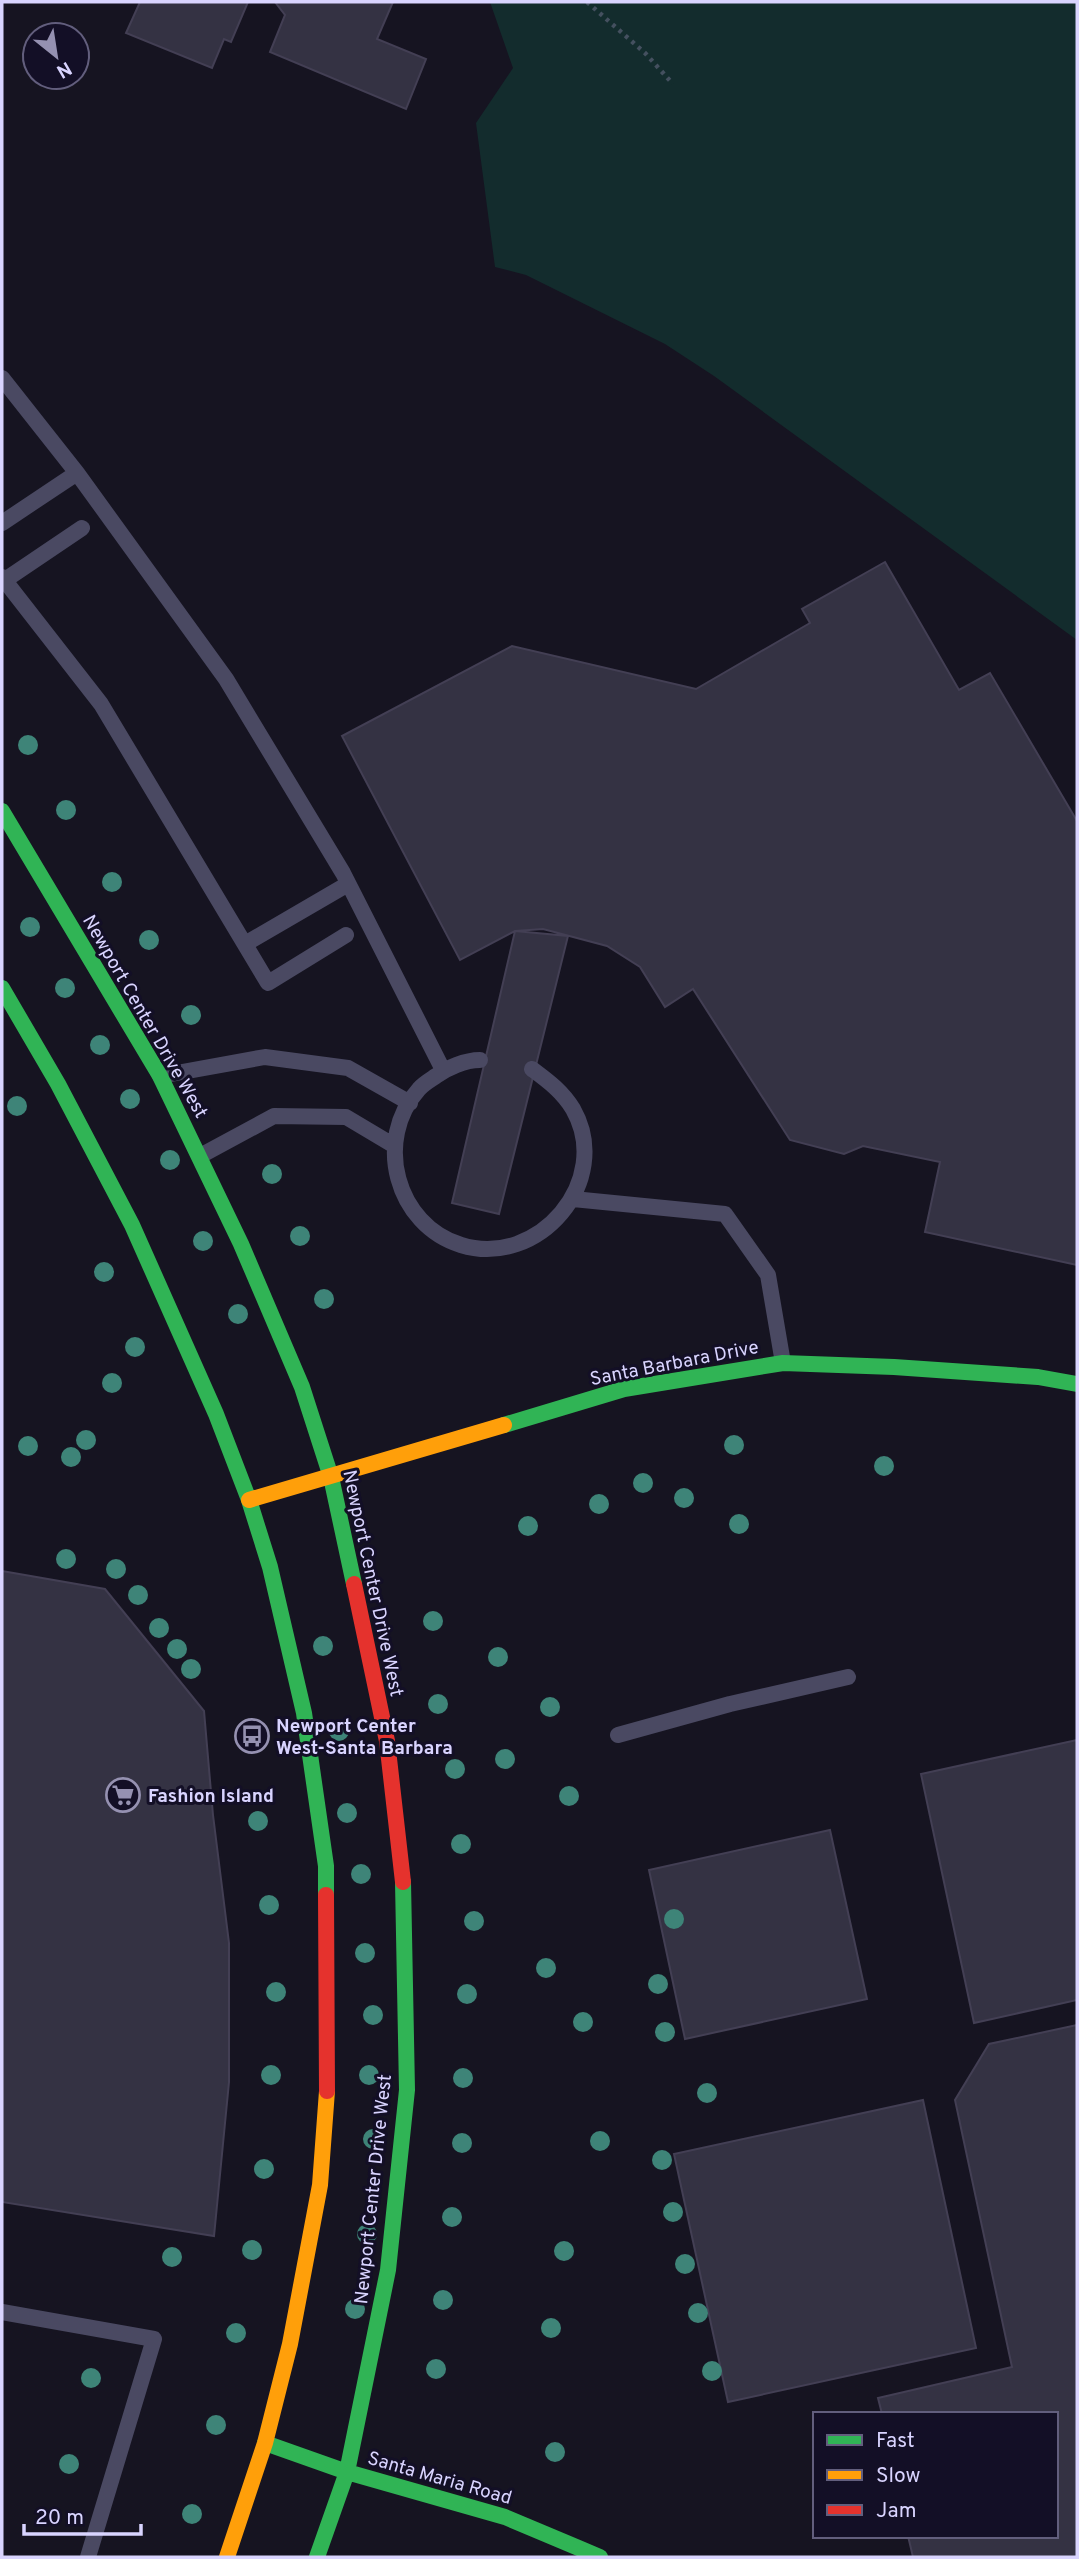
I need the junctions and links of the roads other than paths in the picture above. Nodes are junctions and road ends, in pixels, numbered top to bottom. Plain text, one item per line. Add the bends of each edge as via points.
1 (2, 378) edge
2 (77, 473) junction
3 (2, 523) edge
4 (82, 528) dead end
5 (3, 578) edge
6 (2, 811) edge
7 (348, 884) junction
8 (346, 935) dead end
9 (246, 944) junction
10 (2, 988) edge
11 (480, 1060) dead end
12 (531, 1069) dead end
13 (443, 1070) junction
14 (160, 1076) junction
15 (410, 1103) junction
16 (393, 1146) junction
17 (200, 1156) junction
18 (573, 1199) junction
19 (783, 1363) junction
20 (1077, 1384) edge
21 (331, 1477) junction
22 (249, 1500) junction
23 (848, 1677) dead end
24 (618, 1735) dead end
25 (2, 2312) edge
26 (265, 2443) junction
27 (347, 2472) junction
28 (88, 2557) edge
29 (227, 2557) edge
30 (317, 2557) edge
31 (600, 2557) edge

1 - 2 lane
2 - 3 lane
2 - 7 lane via 226,679
4 - 5 lane
5 - 9 lane via 102,704
6 - 14 main road, Newport Center Drive West
7 - 9 lane
7 - 13 lane
8 - 9 lane via 268,983
10 - 22 main road via 132,1224
11 - 13 lane
12 - 18 lane via 556,1087 577,1120 583,1140 582,1170
13 - 15 lane via 419,1089
14 - 15 lane via 265,1057 348,1068
14 - 17 main road, Newport Center Drive West
15 - 16 lane
16 - 17 lane via 346,1117 274,1116
16 - 18 lane via 396,1177 410,1207 432,1231 461,1245 493,1249 525,1242 553,1224
17 - 21 main road, Newport Center Drive West via 302,1387
18 - 19 lane via 725,1214 768,1275
19 - 20 main road, Santa Barbara Drive via 1038,1377
19 - 21 main road, Santa Barbara Drive via 624,1389
21 - 22 main road, Santa Barbara Drive
21 - 27 main road, Newport Center Drive West via 387,1741 405,1896 407,2090 388,2270
22 - 26 main road via 270,1567 304,1713 326,1880 329,2070 320,2185 290,2344
23 - 24 lane
25 - 28 lane via 154,2339
26 - 27 main road, Santa Maria Road
26 - 29 main road
27 - 30 main road, Newport Center Drive West
27 - 31 main road, Santa Maria Road via 505,2517

